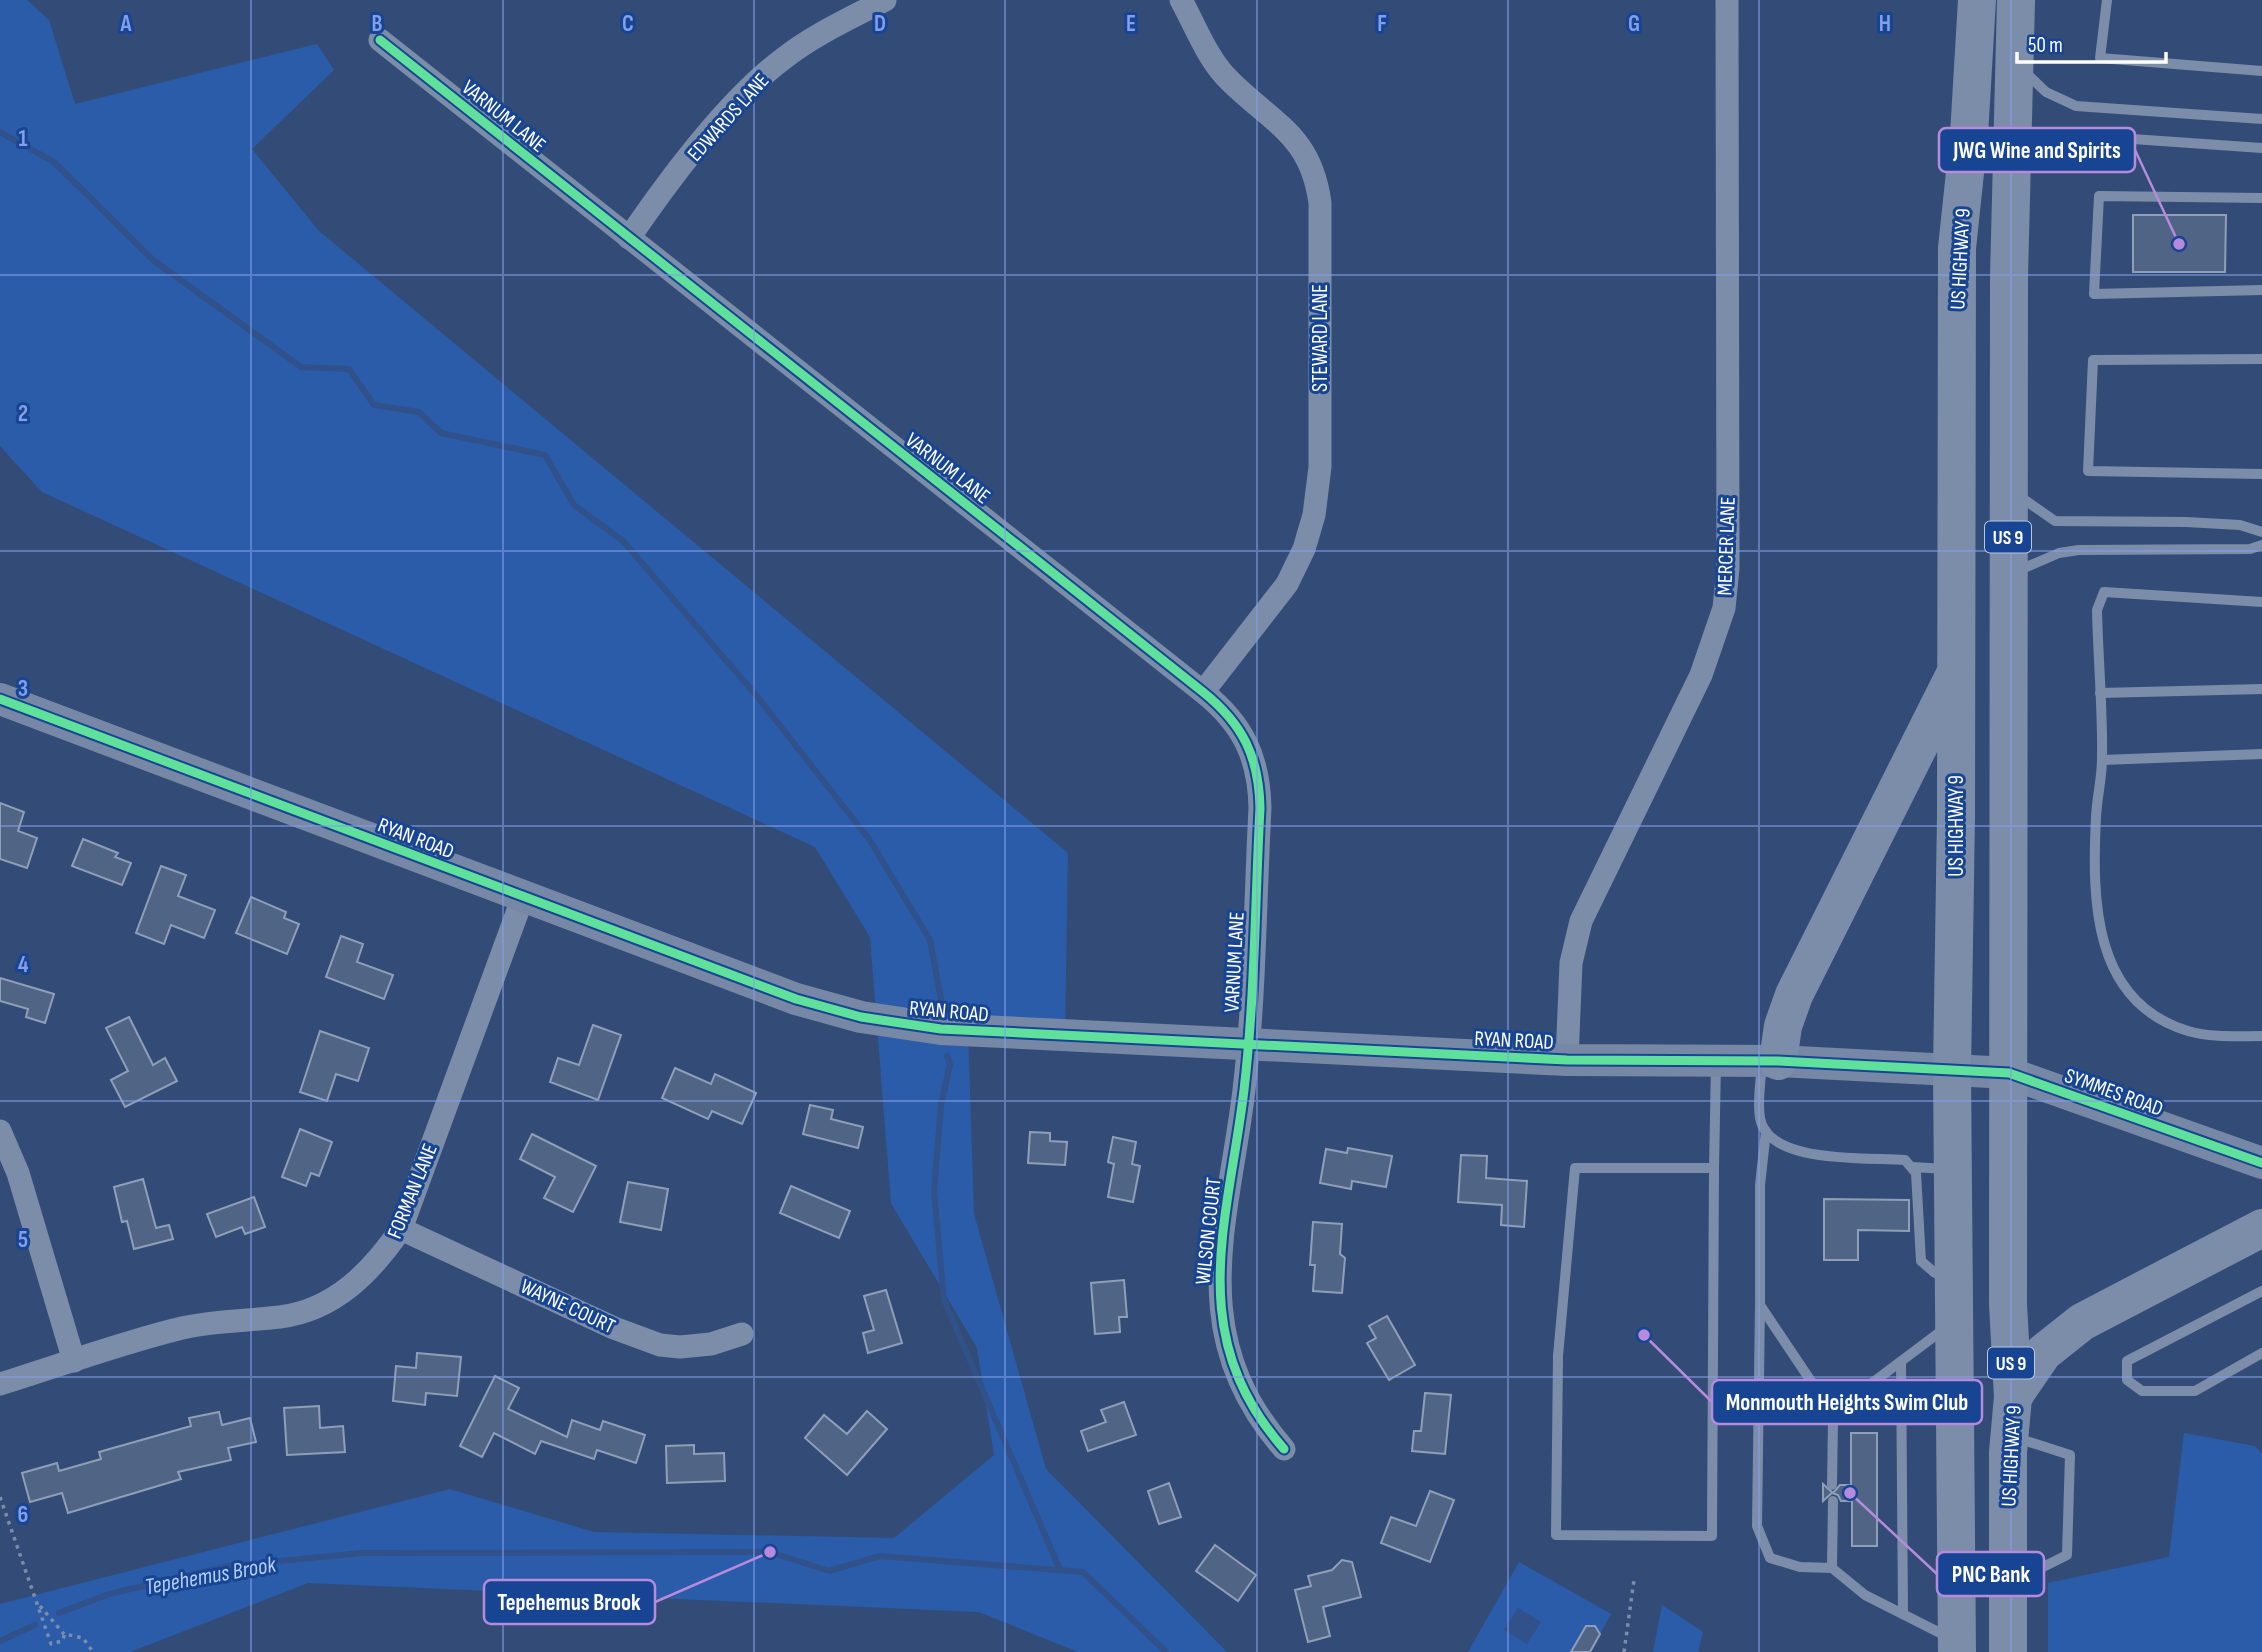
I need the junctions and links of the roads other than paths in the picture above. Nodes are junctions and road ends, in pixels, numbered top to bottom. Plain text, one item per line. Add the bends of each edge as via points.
1 (885, 0) edge
2 (1181, 0) edge
3 (1727, 0) edge
4 (2016, 0) edge
5 (2107, 0) edge
6 (1974, 4) edge
7 (380, 40) dead end
8 (2014, 60) junction
9 (2262, 71) edge
10 (2262, 119) edge
11 (2012, 131) junction
12 (2262, 148) edge
13 (2262, 198) edge
14 (629, 238) junction
15 (2262, 290) edge
16 (2262, 359) edge
17 (2262, 474) edge
18 (2008, 487) junction
19 (2262, 532) edge
20 (2262, 545) edge
21 (2008, 576) junction
22 (2262, 602) edge
23 (1955, 674) junction
24 (2262, 689) edge
25 (1203, 692) junction
26 (2099, 693) junction
27 (0, 699) edge
28 (2262, 754) edge
29 (2102, 760) junction
30 (523, 897) junction
31 (2262, 1036) edge
32 (1247, 1044) junction
33 (1567, 1060) junction
34 (1716, 1061) junction
35 (1770, 1061) junction
36 (1952, 1071) junction
37 (2010, 1073) junction
38 (0, 1131) edge
39 (1766, 1131) junction
40 (2262, 1163) edge
41 (1912, 1167) junction
42 (1714, 1168) junction
43 (1953, 1170) junction
44 (2257, 1227) edge
45 (401, 1229) junction
46 (1954, 1279) junction
47 (2262, 1291) edge
48 (1760, 1306) junction
49 (1954, 1320) junction
50 (742, 1334) dead end
51 (2262, 1353) edge
52 (74, 1361) junction
53 (1901, 1363) junction
54 (0, 1384) edge
55 (2014, 1397) junction
56 (1835, 1417) junction
57 (2009, 1436) junction
58 (1284, 1449) dead end
59 (1832, 1485) dead end
60 (1833, 1501) dead end
61 (1832, 1568) junction
62 (2008, 1584) junction
63 (1902, 1614) junction
64 (1957, 1647) edge
65 (2008, 1652) edge

1 - 14 street, EDWARDS LANE via 815,38 760,77
2 - 25 street, STEWARD LANE via 1230,82 1279,121 1307,154 1320,203 1320,467 1314,515 1287,584
3 - 33 street, MERCER LANE via 1728,568 1724,608 1702,675 1581,921 1571,963
4 - 8 highway, US HIGHWAY 9 / US 9
5 - 9 lane via 2100,58
6 - 23 highway, US HIGHWAY 9 / US 9 via 1969,135 1957,248
7 - 14 street, VARNUM LANE
8 - 10 lane via 2046,92 2076,106
8 - 11 highway, US HIGHWAY 9 / US 9
11 - 12 lane
11 - 18 highway, US HIGHWAY 9 / US 9
13 - 15 lane via 2099,196 2094,294
14 - 25 street, VARNUM LANE
16 - 17 lane via 2093,360 2088,471
18 - 19 lane via 2055,521 2186,522 2240,525
18 - 21 highway, US HIGHWAY 9 / US 9
20 - 21 lane via 2250,549 2079,550 2059,553
21 - 37 highway, US HIGHWAY 9 / US 9
22 - 26 lane via 2104,592 2097,610
23 - 35 highway via 1794,995
23 - 36 highway, US HIGHWAY 9 / US 9
24 - 26 lane
25 - 32 street, VARNUM LANE via 1223,708 1250,745 1260,783
26 - 29 lane
27 - 30 street, RYAN ROAD
28 - 29 lane
29 - 31 lane via 2096,815 2096,905 2107,957 2120,980 2164,1021 2189,1032
30 - 32 street, RYAN ROAD via 796,999 860,1017 941,1029
30 - 45 street, FORMAN LANE
32 - 33 street, RYAN ROAD
32 - 58 street, WILSON COURT via 1218,1266 1219,1301 1248,1402
33 - 34 street, RYAN ROAD
34 - 35 street, RYAN ROAD
34 - 42 lane
35 - 36 street, RYAN ROAD
35 - 39 lane via 1760,1118
36 - 37 street, SYMMES ROAD
36 - 43 highway, US HIGHWAY 9 / US 9
37 - 40 street, SYMMES ROAD
37 - 55 highway, US HIGHWAY 9 / US 9 via 2008,1304
38 - 52 street via 18,1173
39 - 41 lane via 1785,1148 1905,1160
39 - 48 lane via 1760,1185
41 - 43 lane
41 - 46 lane via 1921,1261
42 - 42 lane via 1574,1168 1558,1356 1556,1535 1712,1536
43 - 46 highway, US HIGHWAY 9 / US 9
44 - 55 highway via 2082,1322 2043,1353
45 - 50 street, WAYNE COURT via 660,1345 711,1344
45 - 52 street, FORMAN LANE via 367,1274 323,1304 284,1316 175,1330
46 - 49 highway, US HIGHWAY 9 / US 9
47 - 51 lane via 2127,1361 2127,1381 2143,1391 2195,1391
48 - 56 lane
48 - 61 lane via 1757,1527 1770,1558 1800,1567
49 - 53 lane
49 - 64 highway, US HIGHWAY 9 / US 9
52 - 54 street, FORMAN LANE
53 - 56 lane via 1844,1404
53 - 63 lane
55 - 57 highway, US HIGHWAY 9 / US 9
56 - 59 lane
57 - 62 highway, US HIGHWAY 9 / US 9
57 - 62 lane via 2070,1455 2067,1555
60 - 61 lane
61 - 63 lane via 1865,1595
62 - 65 highway, US HIGHWAY 9 / US 9
63 - 64 lane

